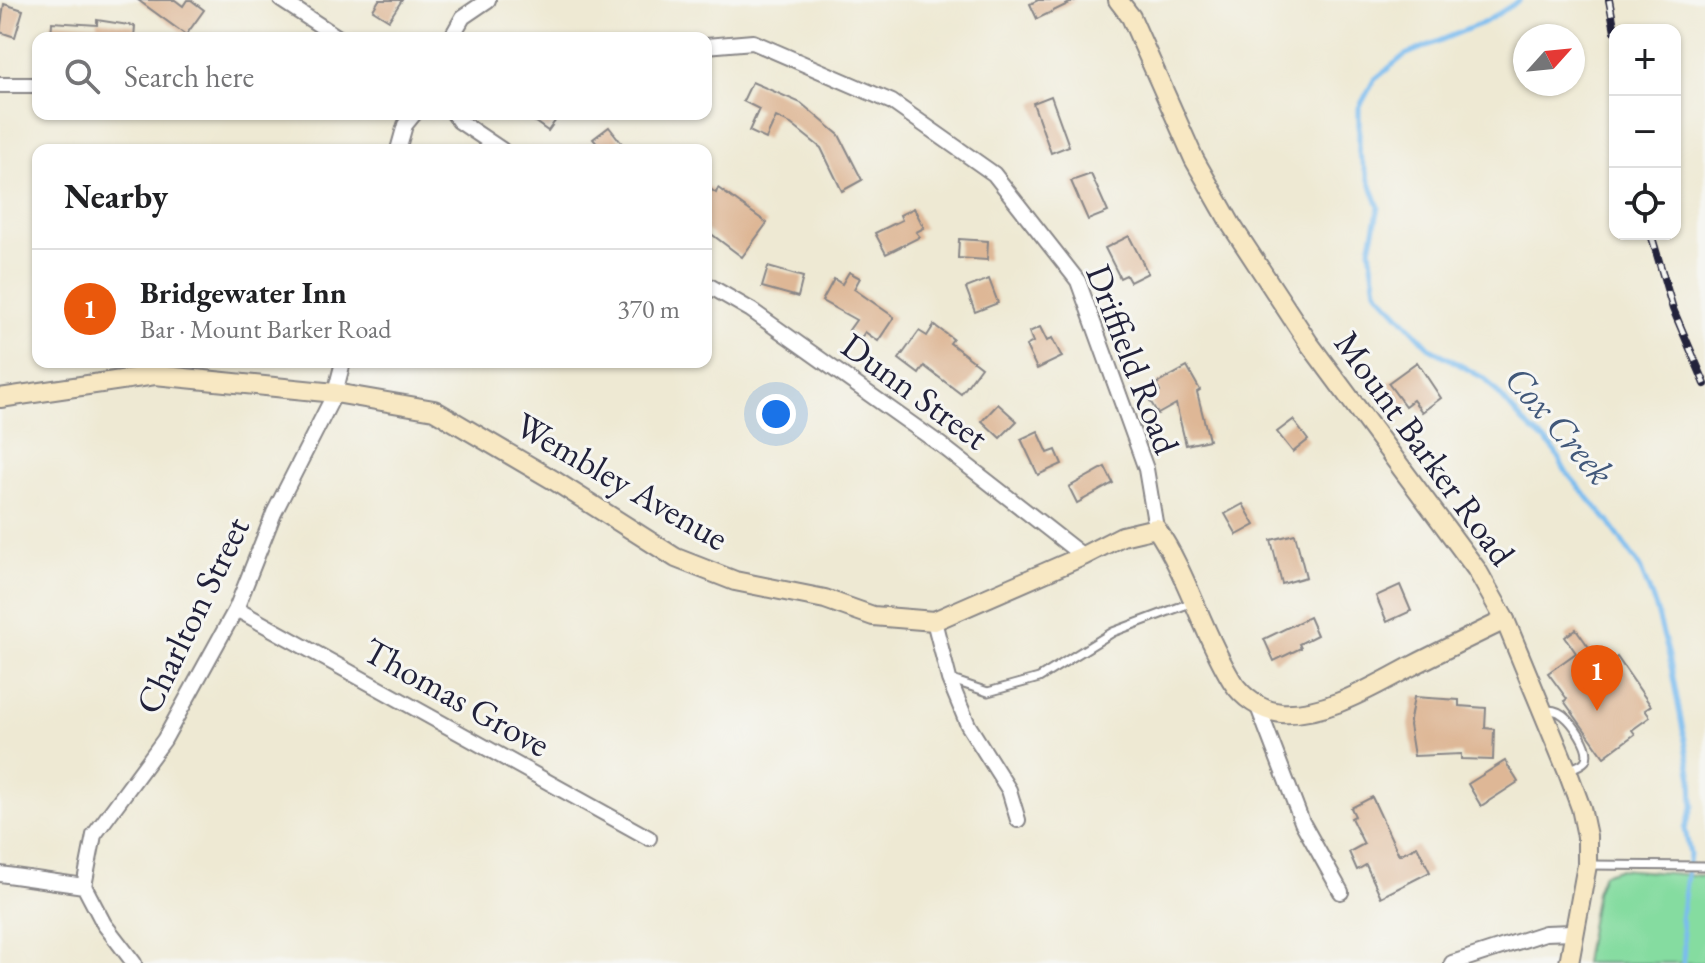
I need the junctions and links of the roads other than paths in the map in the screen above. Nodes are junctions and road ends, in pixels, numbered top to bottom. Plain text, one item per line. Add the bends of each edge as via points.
1 (281, 0) edge
2 (488, 0) edge
3 (1118, 0) edge
4 (330, 32) edge
5 (454, 32) edge
6 (712, 45) edge
7 (0, 85) edge
8 (32, 85) edge
9 (409, 120) edge
10 (458, 120) edge
11 (400, 144) edge
12 (493, 144) edge
13 (712, 287) edge
14 (341, 368) edge
15 (335, 393) junction
16 (0, 398) edge
17 (1156, 528) junction
18 (1083, 556) junction
19 (1193, 602) junction
20 (236, 609) junction
21 (1505, 620) junction
22 (934, 621) junction
23 (949, 679) junction
24 (1258, 707) junction
25 (1018, 820) dead end
26 (649, 838) dead end
27 (1587, 865) junction
28 (1705, 866) edge
29 (0, 874) edge
30 (84, 886) junction
31 (1341, 892) dead end
32 (1573, 932) junction
33 (1570, 957) edge
34 (134, 963) edge
35 (1452, 963) edge

1 - 4 street
2 - 5 street via 463,17
3 - 21 street, Mount Barker Road via 1232,226 1308,342 1477,570
6 - 17 street, Driffield Road via 753,42 892,102 994,174 1078,281 1146,469
7 - 8 street
9 - 11 street
10 - 12 street
13 - 18 street, Dunn Street via 941,445
14 - 15 street, Charlton Street
15 - 16 street, Wembley Avenue via 155,375
15 - 20 street, Charlton Street via 274,513
15 - 22 street, Wembley Avenue via 434,410 676,558 735,581 825,599 873,616
17 - 18 street, Wembley Avenue via 1122,536
17 - 19 street
18 - 22 street, Wembley Avenue
19 - 23 lane via 1113,632 1039,678 988,692
19 - 24 street via 1234,684
20 - 26 street, Thomas Grove
20 - 30 street, Charlton Street via 164,740 94,835
21 - 24 street via 1347,699 1307,711 1281,713
21 - 27 street, Mount Barker Road via 1581,808
22 - 23 street
23 - 25 street via 968,725 1009,790
24 - 31 street via 1302,822
27 - 28 lane
27 - 32 street, Mount Barker Road
29 - 30 street
30 - 34 street
32 - 33 street, Mount Barker Road
32 - 35 street via 1532,937

